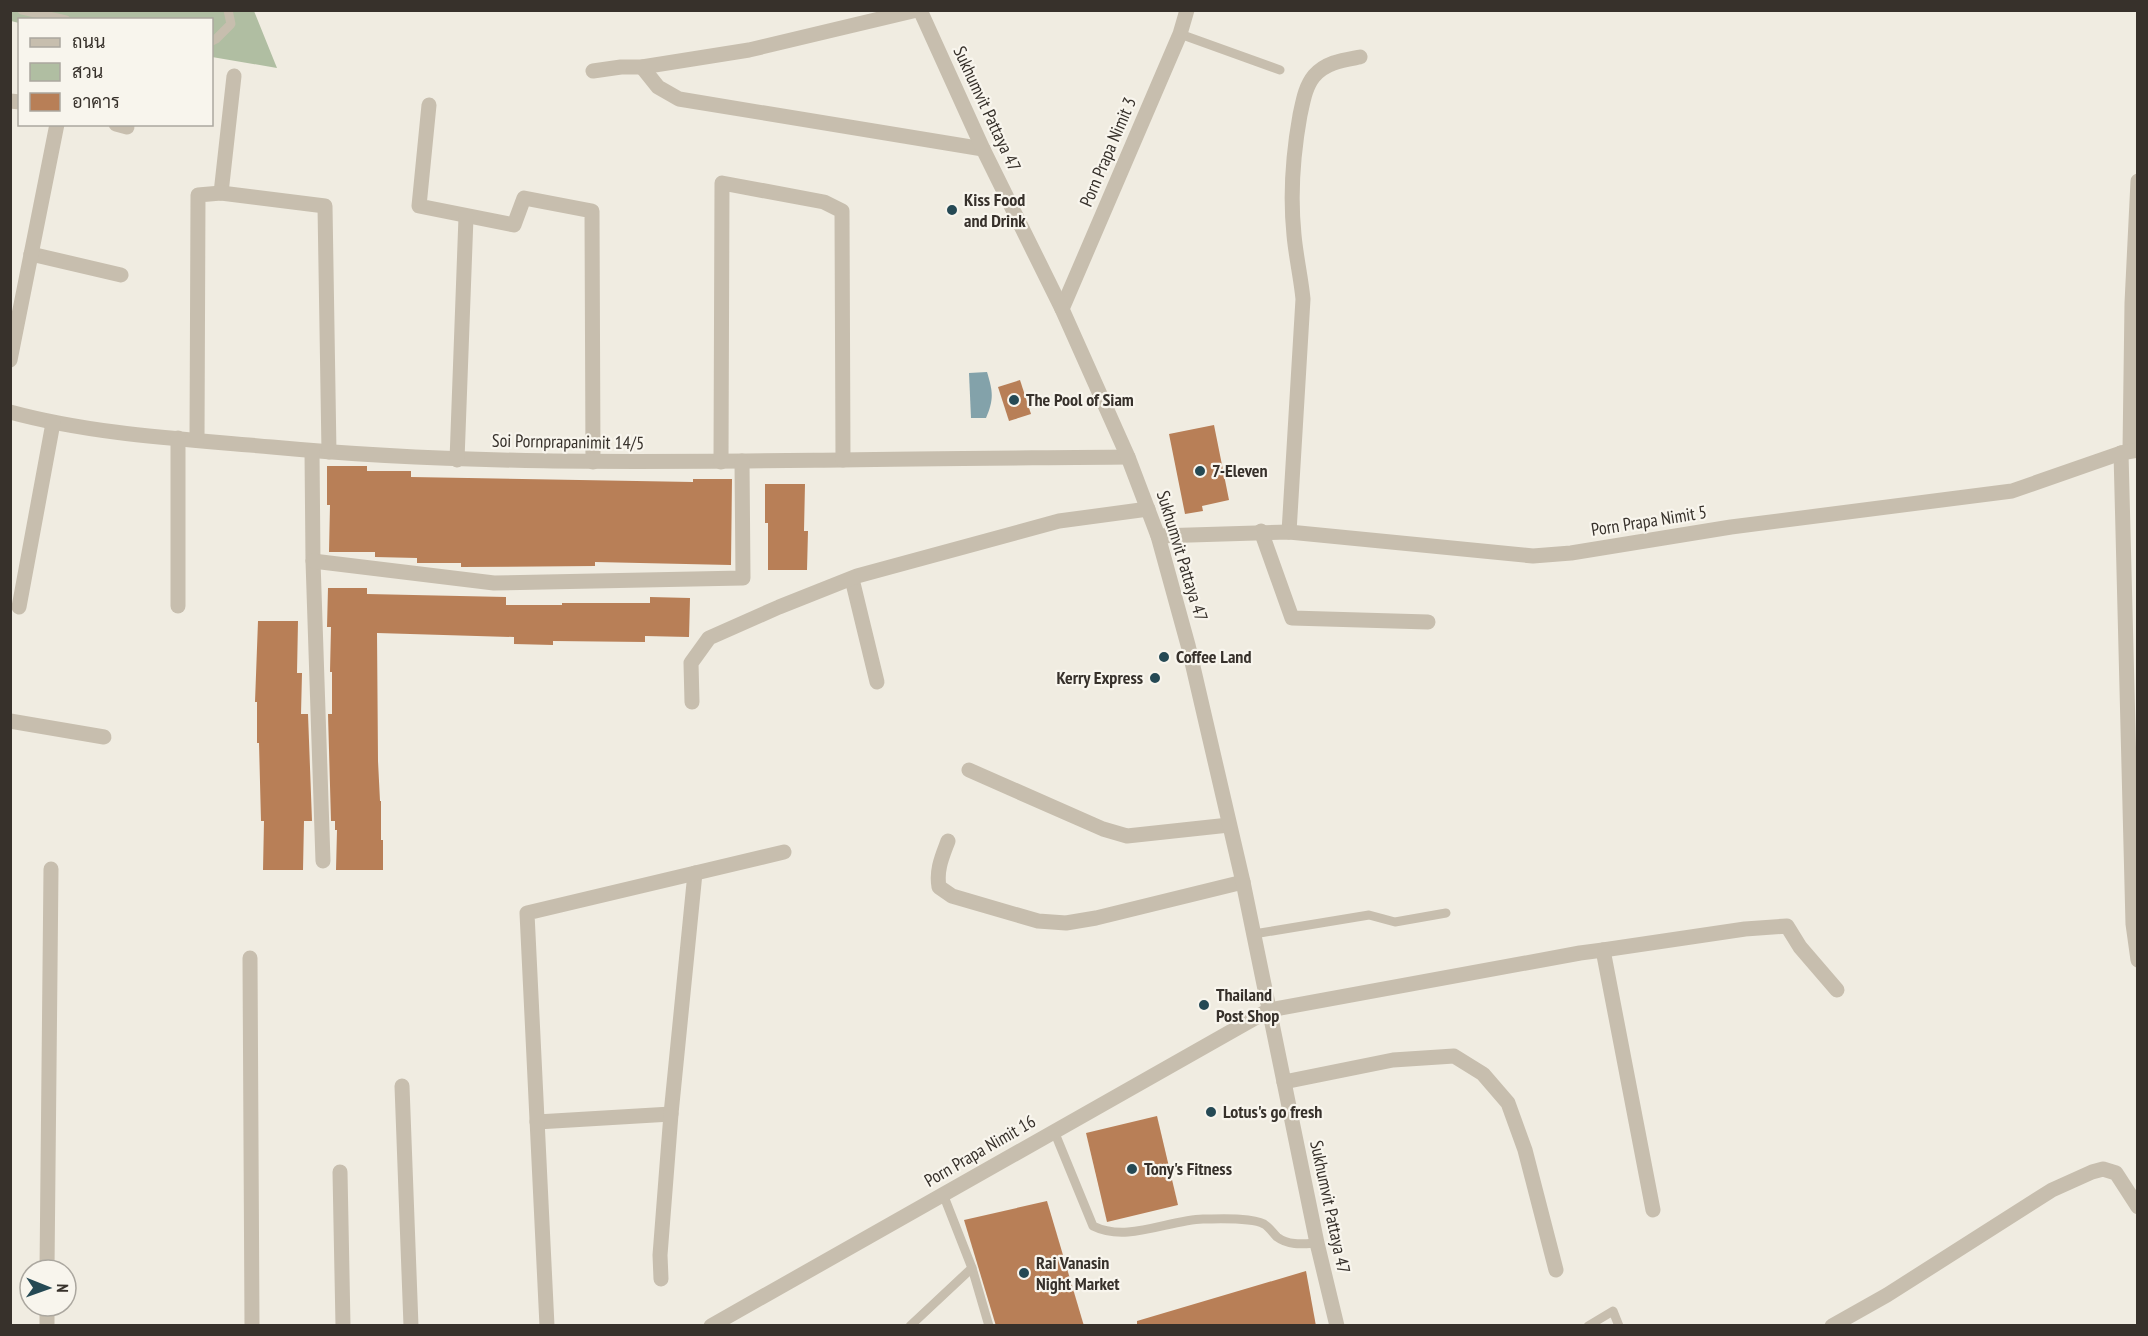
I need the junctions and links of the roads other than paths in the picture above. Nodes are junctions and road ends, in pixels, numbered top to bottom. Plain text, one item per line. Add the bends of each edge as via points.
1 (22, 10) edge
2 (228, 10) edge
3 (919, 10) edge
4 (1187, 10) edge
5 (57, 18) edge
6 (1180, 34) junction
7 (213, 40) edge
8 (1360, 57) dead end
9 (642, 67) junction
10 (1280, 70) dead end
11 (593, 71) dead end
12 (234, 76) dead end
13 (429, 105) dead end
14 (57, 126) edge
15 (983, 149) junction
16 (2138, 181) edge
17 (221, 194) junction
18 (466, 217) junction
19 (32, 254) junction
20 (121, 275) dead end
21 (1062, 309) junction
22 (10, 360) edge
23 (10, 412) edge
24 (53, 423) junction
25 (178, 438) junction
26 (197, 440) junction
27 (312, 451) junction
28 (2130, 451) edge
29 (328, 452) junction
30 (1128, 458) junction
31 (843, 459) junction
32 (457, 460) junction
33 (742, 461) junction
34 (593, 462) junction
35 (721, 462) junction
36 (1148, 509) junction
37 (1261, 531) junction
38 (1289, 532) junction
39 (1158, 536) junction
40 (313, 561) junction
41 (852, 579) junction
42 (178, 606) dead end
43 (19, 607) dead end
44 (1428, 622) dead end
45 (877, 682) dead end
46 (692, 702) dead end
47 (10, 721) edge
48 (104, 737) dead end
49 (969, 770) dead end
50 (1229, 825) junction
51 (948, 841) dead end
52 (784, 852) dead end
53 (323, 861) dead end
54 (51, 869) dead end
55 (695, 873) junction
56 (1243, 882) junction
57 (1446, 913) dead end
58 (1254, 934) junction
59 (1603, 950) junction
60 (250, 958) dead end
61 (2138, 960) edge
62 (1837, 990) dead end
63 (1269, 1010) junction
64 (1284, 1082) junction
65 (402, 1086) dead end
66 (671, 1114) junction
67 (537, 1122) junction
68 (1054, 1131) junction
69 (340, 1172) dead end
70 (943, 1194) junction
71 (2138, 1207) edge
72 (1653, 1210) dead end
73 (1317, 1244) junction
74 (47, 1258) edge
75 (972, 1268) junction
76 (1556, 1270) dead end
77 (661, 1279) dead end
78 (252, 1326) edge
79 (343, 1326) edge
80 (411, 1326) edge
81 (547, 1326) edge
82 (711, 1326) edge
83 (910, 1326) edge
84 (989, 1326) edge
85 (1337, 1326) edge
86 (1588, 1326) edge
87 (1619, 1326) edge
88 (1832, 1326) edge

1 - 5 lane
2 - 7 lane via 231,24
3 - 9 street via 749,50
3 - 15 street, Sukhumvit Pattaya 47
4 - 6 street, Porn Prapa Nimit 3
6 - 10 lane
6 - 21 street, Porn Prapa Nimit 3
8 - 38 street via 1333,62 1314,76 1305,94 1297,135 1291,197 1303,299
9 - 11 street
9 - 15 street via 658,87 679,99
12 - 17 street
13 - 18 street via 419,206
14 - 19 street
15 - 21 street, Sukhumvit Pattaya 47
16 - 28 street
17 - 26 street via 198,195
17 - 29 street via 325,206
18 - 32 street
18 - 34 street via 514,225 524,198 592,210
19 - 20 street
19 - 22 street
21 - 30 street, Sukhumvit Pattaya 47
23 - 24 street, Soi Pornprapanimit 14/5
24 - 25 street, Soi Pornprapanimit 14/5
24 - 43 street
25 - 26 street, Soi Pornprapanimit 14/5
25 - 42 street
26 - 27 street, Soi Pornprapanimit 14/5
27 - 29 street, Soi Pornprapanimit 14/5
27 - 40 street
28 - 38 street, Porn Prapa Nimit 5 via 2012,491 1731,527 1561,554 1533,556
28 - 61 street via 2133,924
29 - 32 street, Soi Pornprapanimit 14/5
30 - 31 street, Soi Pornprapanimit 14/5
30 - 36 street, Sukhumvit Pattaya 47
31 - 33 street, Soi Pornprapanimit 14/5
31 - 35 street via 842,211 824,202 722,183
32 - 34 street, Soi Pornprapanimit 14/5
33 - 35 street, Soi Pornprapanimit 14/5
33 - 40 street via 743,578 494,583
34 - 35 street, Soi Pornprapanimit 14/5
36 - 39 street, Sukhumvit Pattaya 47
36 - 41 street via 1059,521
37 - 38 street, Porn Prapa Nimit 5
37 - 39 street, Porn Prapa Nimit 5
37 - 44 street via 1292,618
39 - 50 street, Sukhumvit Pattaya 47 via 1188,645
40 - 53 street
41 - 45 street
41 - 46 street via 709,638 691,663
47 - 48 street
49 - 50 street via 1127,836
50 - 56 street, Sukhumvit Pattaya 47
51 - 56 street via 939,864 939,887 952,896 1038,921 1066,923 1096,918
52 - 55 street
54 - 74 street
55 - 66 street
55 - 67 street via 527,913
56 - 58 street, Sukhumvit Pattaya 47
57 - 58 lane via 1395,922 1370,915
58 - 63 street, Sukhumvit Pattaya 47
59 - 62 street, Porn Prapa Nimit 16 via 1745,929 1787,927
59 - 63 street, Porn Prapa Nimit 16
59 - 72 street
60 - 78 street
63 - 64 street, Sukhumvit Pattaya 47
63 - 68 street, Porn Prapa Nimit 16
64 - 73 street, Sukhumvit Pattaya 47
64 - 76 street via 1393,1060 1454,1056 1483,1074 1508,1103 1525,1150
65 - 80 street
66 - 67 street
66 - 77 street
67 - 81 street
68 - 70 street, Porn Prapa Nimit 16
68 - 73 lane via 1094,1226 1103,1231 1122,1232 1201,1219 1233,1220 1263,1224 1283,1241
69 - 79 street
70 - 75 lane
70 - 82 street, Porn Prapa Nimit 16
71 - 88 street via 2116,1173 2103,1169 2092,1172 2052,1190
73 - 85 street, Sukhumvit Pattaya 47
75 - 83 lane
75 - 84 lane
86 - 87 lane via 1613,1311

